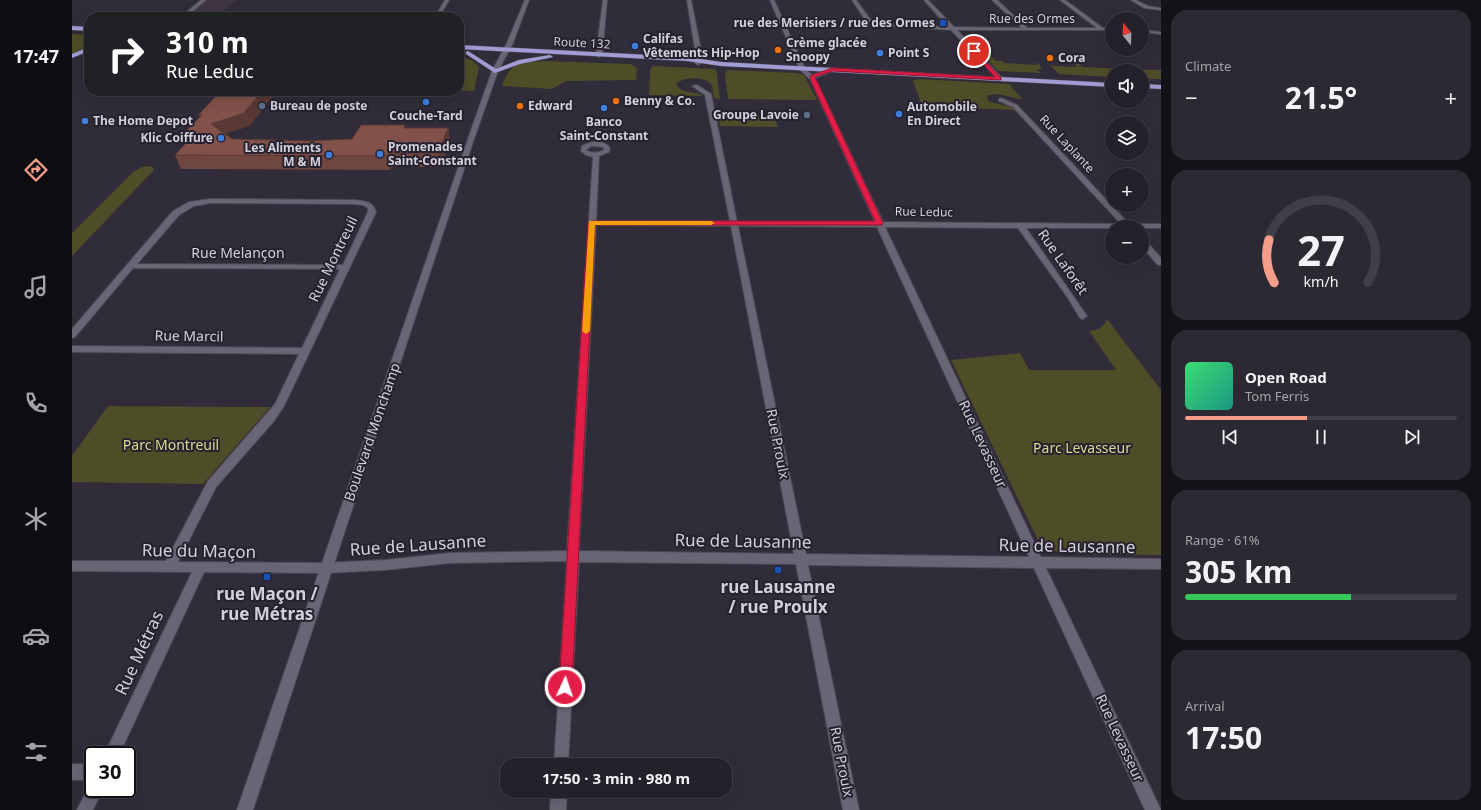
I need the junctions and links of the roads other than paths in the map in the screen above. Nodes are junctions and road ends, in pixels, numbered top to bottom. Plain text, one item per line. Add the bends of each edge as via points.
1 (204, 0) edge
2 (447, 0) edge
3 (527, 0) edge
4 (605, 0) edge
5 (689, 0) edge
6 (772, 0) edge
7 (854, 0) edge
8 (926, 0) edge
9 (994, 0) edge
10 (1062, 0) edge
11 (1133, 0) edge
12 (1161, 8) edge
13 (189, 12) edge
14 (439, 12) edge
15 (72, 28) edge
16 (953, 28) junction
17 (84, 29) edge
18 (1026, 29) junction
19 (1102, 29) joint
20 (84, 30) edge
21 (72, 31) edge
22 (1149, 32) edge
23 (1161, 33) edge
24 (464, 48) edge
25 (84, 51) edge
26 (505, 52) junction
27 (464, 53) edge
28 (468, 53) junction
29 (599, 55) junction
30 (72, 56) edge
31 (550, 57) junction
32 (700, 63) junction
33 (801, 68) junction
34 (832, 70) junction
35 (496, 71) junction
36 (812, 78) junction
37 (1000, 79) junction
38 (1105, 85) edge
39 (695, 86) dead end
40 (1149, 86) edge
41 (1161, 87) edge
42 (1001, 100) dead end
43 (596, 155) dead end
44 (1121, 220) edge
45 (592, 223) junction
46 (734, 223) junction
47 (880, 223) junction
48 (1020, 224) junction
49 (1105, 226) edge
50 (1149, 226) edge
51 (1161, 226) edge
52 (1149, 250) edge
53 (1161, 263) edge
54 (131, 266) junction
55 (344, 267) junction
56 (1083, 316) dead end
57 (72, 335) edge
58 (72, 349) edge
59 (305, 351) junction
60 (573, 556) junction
61 (801, 558) junction
62 (1038, 562) junction
63 (1161, 564) edge
64 (72, 566) edge
65 (169, 567) junction
66 (200, 568) junction
67 (325, 568) junction
68 (115, 746) edge
69 (561, 758) edge
70 (72, 772) edge
71 (84, 772) edge
72 (91, 798) edge
73 (559, 798) edge
74 (85, 810) edge
75 (245, 810) edge
76 (558, 810) edge
77 (851, 810) edge
78 (1153, 810) edge

1 - 13 street
2 - 14 street
3 - 26 street, Boulevard Monchamp
4 - 29 street
5 - 32 street
6 - 33 street
7 - 16 street, Rue des Ormes via 872,22
8 - 16 street
9 - 18 street
10 - 19 street
11 - 12 street via 1146,7
15 - 17 highway
16 - 18 street, Rue des Ormes
16 - 37 street
18 - 19 street, Rue des Ormes
20 - 21 highway
22 - 23 street
24 - 26 highway, Route 132
25 - 30 highway
26 - 28 highway, Route 132
26 - 29 highway, Route 132
26 - 31 highway, Route 132
26 - 35 street, Boulevard Monchamp
27 - 28 highway, Route 132
28 - 35 highway
29 - 32 highway, Route 132 via 687,59
31 - 32 highway, Route 132
31 - 35 highway via 519,62
32 - 33 highway, Route 132
33 - 34 highway, Route 132
33 - 36 street, Rue Levasseur
34 - 36 street
34 - 37 highway, Route 132
35 - 67 street, Boulevard Monchamp
36 - 47 street, Rue Levasseur
37 - 38 highway, Route 132
39 - 46 street, Rue Proulx via 708,94
40 - 41 highway
42 - 44 street, Rue Laplante via 1015,106
43 - 45 street
45 - 46 street, Rue Leduc
45 - 60 street
46 - 47 street, Rue Leduc
46 - 61 street, Rue Proulx
47 - 48 street, Rue Leduc
47 - 62 street, Rue Levasseur
48 - 49 street, Rue Leduc
48 - 56 street, Rue Laforêt
50 - 51 street, Rue Leduc
52 - 53 street
54 - 55 street, Rue Melançon
54 - 55 street, Rue Montreuil via 176,213 196,202 365,203 371,207 372,212
54 - 57 street, Rue Montreuil
55 - 59 street, Rue Montreuil
58 - 59 street, Rue Marcil
59 - 65 street, Rue Montreuil via 275,412 212,484
60 - 61 street, Rue de Lausanne
60 - 67 street, Rue de Lausanne via 450,558
60 - 69 street
61 - 62 street, Rue de Lausanne
61 - 77 street, Rue Proulx
62 - 63 street, Rue de Lausanne
62 - 78 street, Rue Levasseur
64 - 65 street, Rue du Maçon
65 - 66 street, Rue du Maçon
66 - 67 street, Rue du Maçon
66 - 68 street, Rue Métras
67 - 75 street, Boulevard Monchamp
70 - 71 street
72 - 74 street
73 - 76 street

